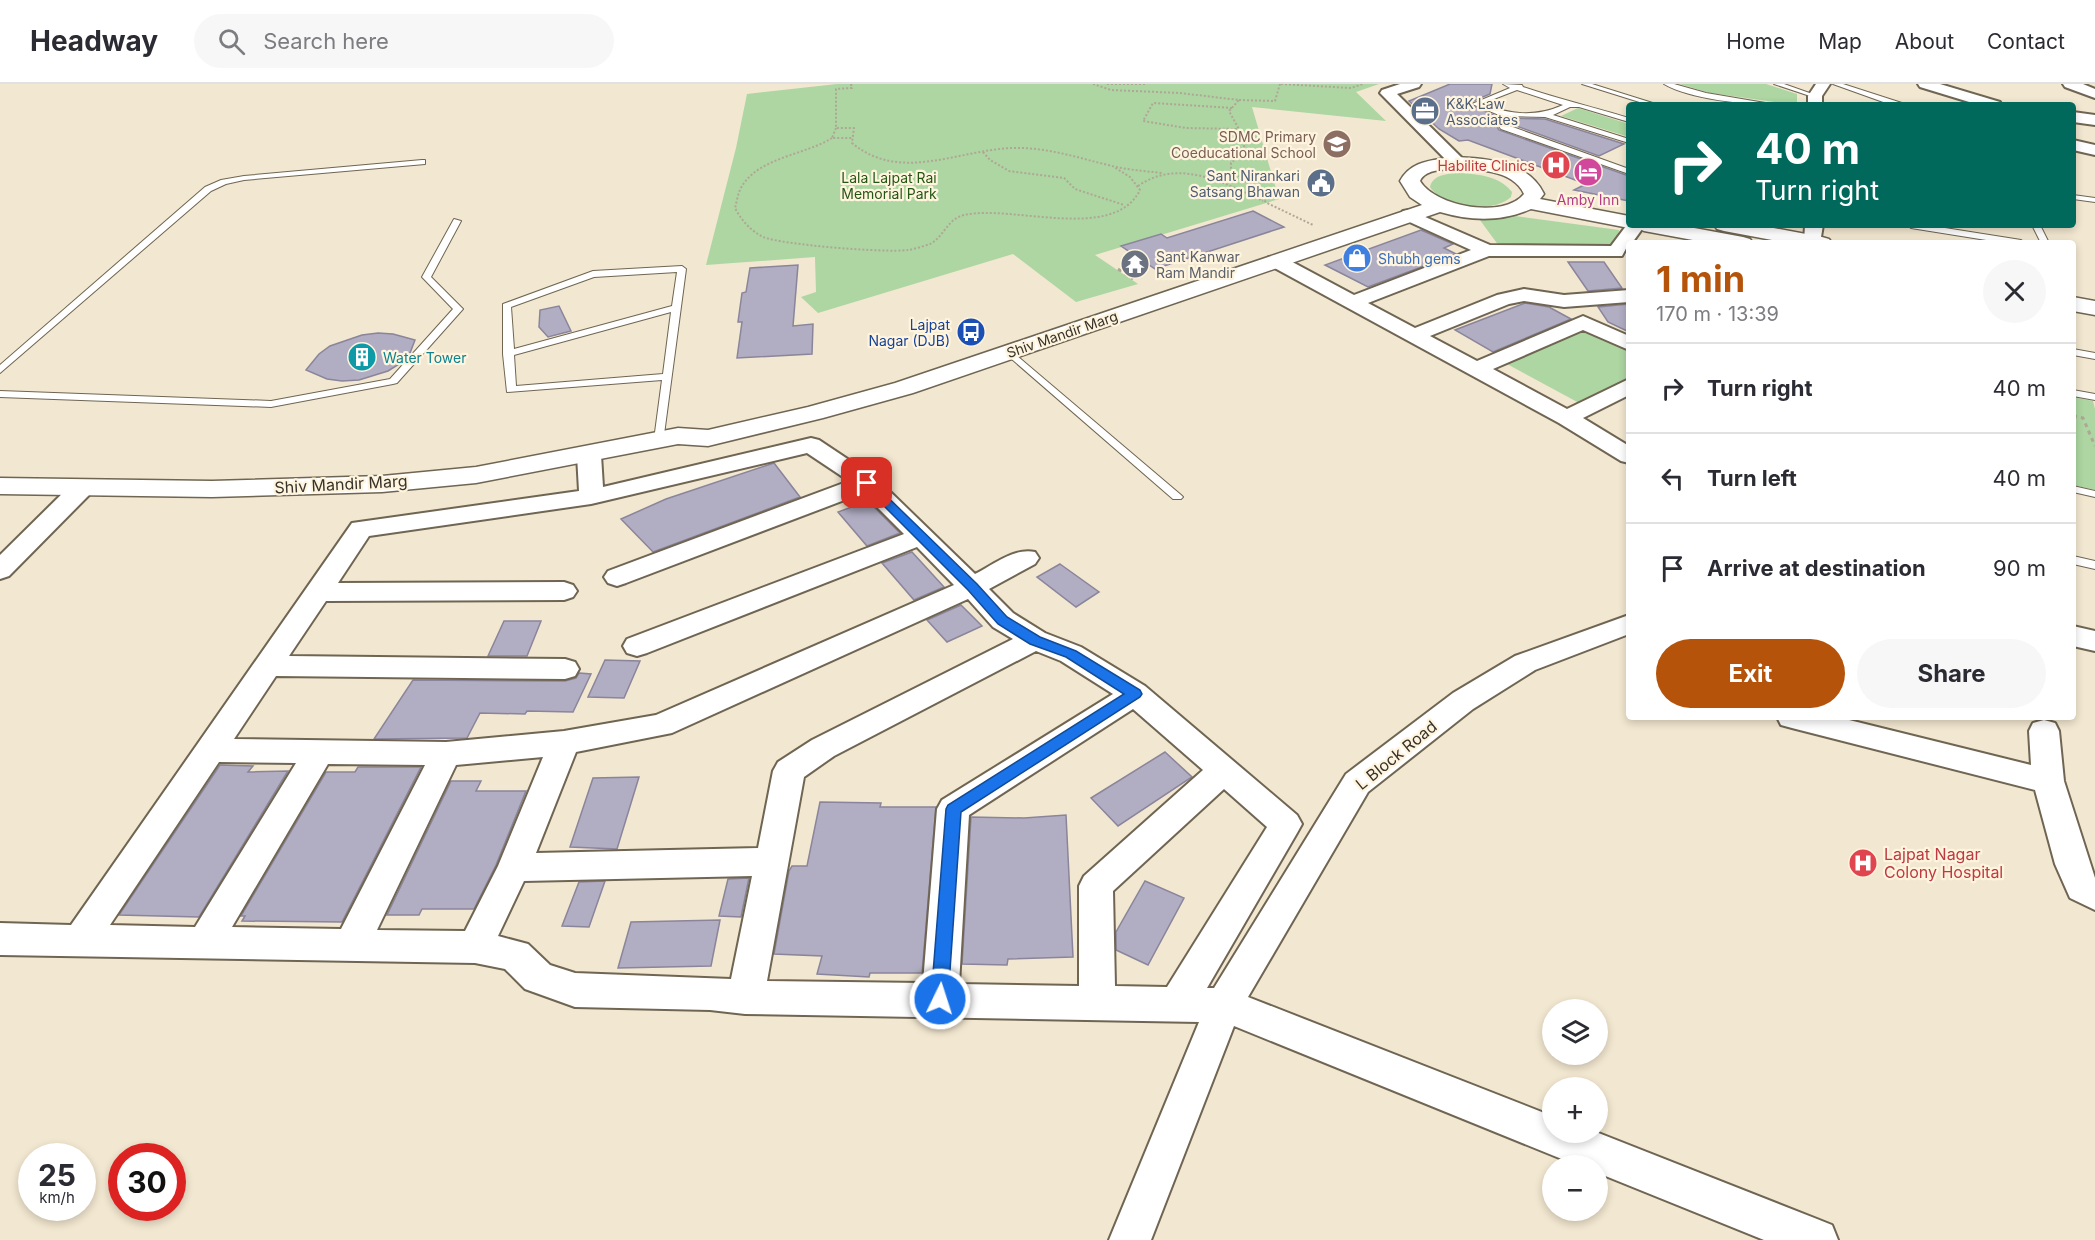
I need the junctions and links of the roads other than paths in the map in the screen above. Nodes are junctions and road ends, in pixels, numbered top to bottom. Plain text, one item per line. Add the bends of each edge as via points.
1 (1414, 84) edge
2 (1506, 84) edge
3 (1525, 84) edge
4 (1585, 84) edge
5 (1667, 84) edge
6 (1777, 84) edge
7 (1836, 84) edge
8 (1925, 84) edge
9 (1966, 84) edge
10 (2070, 84) edge
11 (1517, 87) junction
12 (1949, 91) junction
13 (2095, 94) edge
14 (1818, 95) edge
15 (1646, 102) edge
16 (1753, 102) edge
17 (1884, 102) edge
18 (1985, 102) edge
19 (1569, 105) junction
20 (1503, 114) junction
21 (1546, 115) junction
22 (2076, 117) edge
23 (1626, 119) edge
24 (2095, 120) edge
25 (1626, 140) edge
26 (2076, 146) edge
27 (2095, 150) edge
28 (422, 162) dead end
29 (1458, 163) junction
30 (1626, 171) edge
31 (1531, 196) junction
32 (2076, 197) edge
33 (2095, 200) edge
34 (1424, 206) junction
35 (1626, 207) edge
36 (457, 220) dead end
37 (1626, 221) edge
38 (1660, 228) edge
39 (1749, 228) edge
40 (1929, 228) edge
41 (1816, 236) edge
42 (1726, 240) edge
43 (2003, 240) edge
44 (1626, 246) edge
45 (1487, 250) junction
46 (1276, 261) junction
47 (2076, 287) edge
48 (2095, 290) edge
49 (1626, 296) edge
50 (1353, 302) junction
51 (2076, 305) edge
52 (676, 308) junction
53 (2095, 308) edge
54 (1413, 335) junction
55 (1626, 343) edge
56 (1010, 353) junction
57 (2076, 353) edge
58 (508, 354) junction
59 (2095, 356) edge
60 (1476, 369) junction
61 (0, 370) edge
62 (667, 377) junction
63 (1626, 388) edge
64 (0, 394) edge
65 (2076, 394) edge
66 (2095, 397) edge
67 (1567, 418) junction
68 (669, 439) junction
69 (1626, 454) edge
70 (589, 455) junction
71 (867, 483) junction
72 (0, 486) edge
73 (82, 488) junction
74 (2076, 490) edge
75 (2095, 494) edge
76 (591, 497) junction
77 (1177, 497) dead end
78 (921, 536) junction
79 (1026, 558) dead end
80 (2076, 561) edge
81 (2095, 565) edge
82 (0, 570) edge
83 (616, 577) dead end
84 (972, 587) junction
85 (564, 591) dead end
86 (319, 592) junction
87 (1626, 625) edge
88 (2076, 637) edge
89 (1035, 640) junction
90 (2095, 641) edge
91 (637, 646) dead end
92 (268, 666) junction
93 (565, 669) dead end
94 (1135, 694) junction
95 (1804, 720) edge
96 (2044, 731) dead end
97 (564, 743) junction
98 (211, 750) junction
99 (319, 752) junction
100 (446, 754) junction
101 (1224, 770) junction
102 (2048, 781) junction
103 (773, 862) junction
104 (514, 867) junction
105 (2095, 896) edge
106 (0, 939) edge
107 (80, 941) junction
108 (204, 943) junction
109 (351, 946) junction
110 (475, 947) junction
111 (745, 997) junction
112 (940, 999) junction
113 (1097, 1003) junction
114 (1178, 1003) junction
115 (1224, 1005) junction
116 (1130, 1240) edge
117 (1817, 1240) edge

1 - 29 street via 1386,93
2 - 11 lane
3 - 11 lane
4 - 15 lane
5 - 16 lane via 1705,95
6 - 14 lane
7 - 17 lane
8 - 12 street
9 - 12 street
10 - 13 street
11 - 19 lane
11 - 20 lane via 1475,104
12 - 18 street
19 - 21 lane
19 - 23 lane
20 - 21 lane
20 - 30 lane via 1499,121 1504,127
21 - 25 lane
22 - 24 street
26 - 27 street
28 - 61 lane via 244,178 208,189
29 - 31 street via 1507,171 1524,180
29 - 34 street via 1432,165 1414,173 1411,184
31 - 34 street via 1518,209 1490,213
31 - 35 street
31 - 37 street
32 - 33 lane
34 - 45 street
34 - 46 street, Shiv Mandir Marg
34 - 68 street, Shiv Mandir Marg via 1325,230 891,375 701,424
36 - 64 lane via 426,277 458,309 393,381 271,404
38 - 42 street
39 - 41 street
40 - 43 lane
44 - 45 street via 1619,260
45 - 50 street
46 - 50 street
46 - 56 street, Shiv Mandir Marg
47 - 48 street
49 - 54 street via 1564,301 1524,294
50 - 54 street
51 - 53 street
52 - 58 lane
52 - 58 lane via 682,269 593,274 506,306
52 - 62 lane
54 - 60 street
55 - 60 street via 1583,322
56 - 68 street, Shiv Mandir Marg via 814,413 708,438
56 - 77 lane
57 - 59 lane
58 - 62 lane via 511,390
60 - 67 street
62 - 68 lane
63 - 67 street
65 - 66 lane
67 - 69 street
68 - 70 street, Shiv Mandir Marg
70 - 73 street, Shiv Mandir Marg via 476,475 382,484
70 - 76 street
71 - 76 street via 811,445
71 - 78 street
71 - 83 street
72 - 73 street, Shiv Mandir Marg
73 - 82 street
74 - 75 lane
76 - 86 street via 362,529
78 - 84 street
78 - 91 street
79 - 84 street
80 - 81 lane
84 - 89 street via 1003,620
84 - 97 street via 661,725
85 - 86 street
86 - 92 street
87 - 115 street, L Block Road via 1526,663 1463,701 1357,783
88 - 90 street
89 - 94 street via 1071,654
89 - 103 street via 823,748 789,771
92 - 93 street
92 - 98 street
94 - 101 street
94 - 112 street via 953,809
95 - 102 street
96 - 102 street
97 - 100 street
97 - 104 street
98 - 99 street
98 - 107 street
99 - 100 street
99 - 108 street
100 - 109 street
101 - 113 street via 1095,886
101 - 114 street via 1286,824
102 - 105 street via 2072,864 2082,888
103 - 104 street
103 - 111 street
104 - 110 street
106 - 107 street
107 - 108 street
108 - 109 street
109 - 110 street
110 - 111 street via 515,955 538,977 575,990
111 - 112 street
112 - 113 street
113 - 114 street
114 - 115 street
115 - 116 street, L Block Road
115 - 117 street

